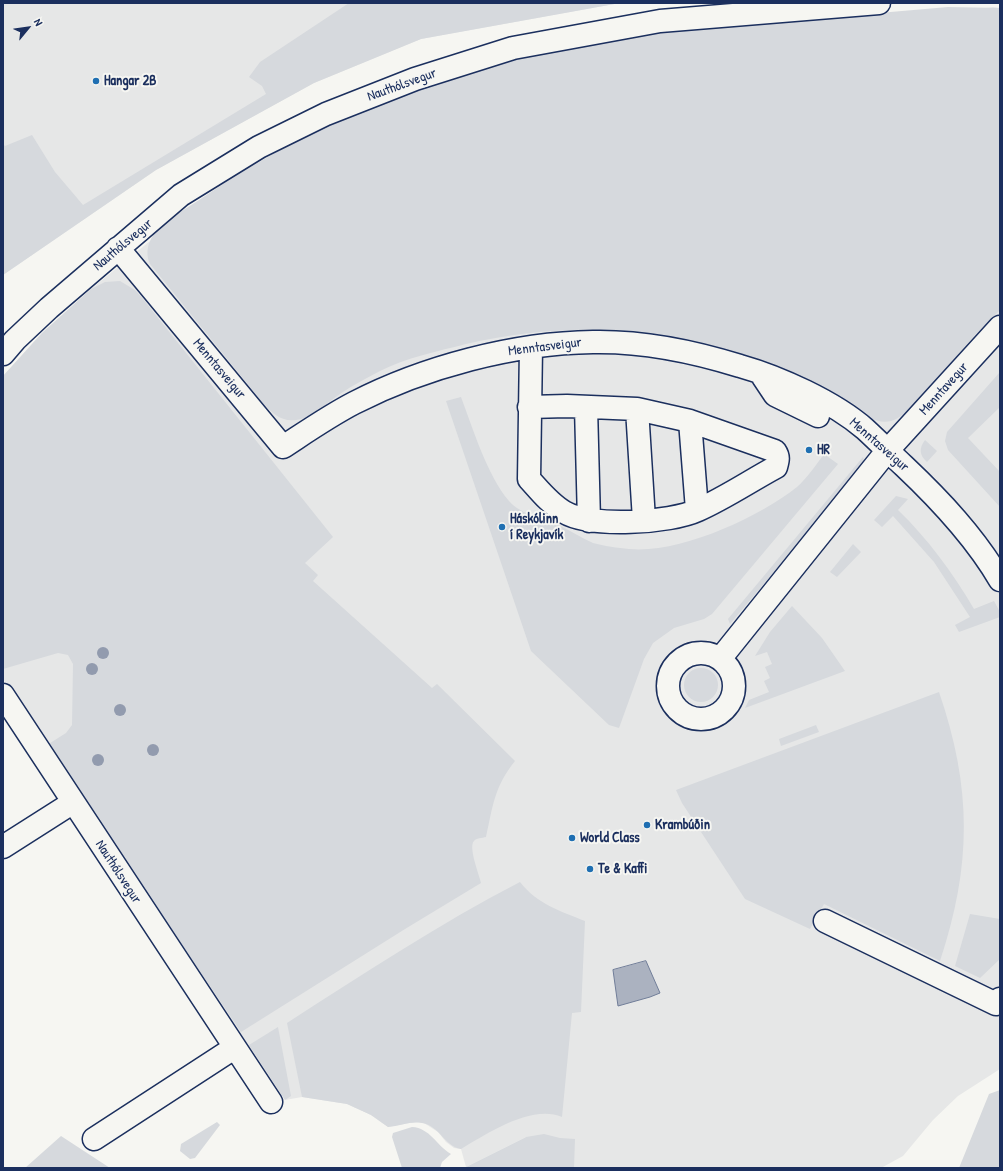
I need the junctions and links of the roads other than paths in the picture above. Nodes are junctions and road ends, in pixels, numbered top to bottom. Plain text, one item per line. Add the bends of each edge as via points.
1 (879, 3) edge
2 (118, 248) junction
3 (1000, 327) edge
4 (7, 341) edge
5 (531, 347) junction
6 (529, 407) junction
7 (586, 407) junction
8 (637, 409) junction
9 (690, 421) junction
10 (887, 451) junction
11 (697, 510) junction
12 (644, 520) junction
13 (589, 521) junction
14 (1000, 580) edge
15 (720, 659) dead end
16 (3, 695) edge
17 (72, 803) junction
18 (3, 847) edge
19 (825, 921) dead end
20 (998, 1001) edge
21 (234, 1048) junction
22 (271, 1102) dead end
23 (94, 1139) dead end

1 - 2 street, Nauthólsvegur via 660,21 513,48 415,79 326,114 259,146 181,195
2 - 4 street, Nauthólsvegur
2 - 5 street, Menntasveigur via 283,447 354,403 388,387 471,359
3 - 10 street, Menntavegur
5 - 6 street
5 - 10 street, Menntasveigur via 593,342 637,344 721,360 759,371 775,395 830,422 864,428
6 - 7 street
6 - 13 street via 529,479 551,504 565,513
7 - 8 street
7 - 13 street
8 - 9 street
8 - 12 street
9 - 11 street
9 - 11 street via 775,451 778,456 776,467
10 - 14 street, Menntasveigur via 954,517
10 - 15 street, Menntavegur
11 - 12 street
12 - 13 street
16 - 17 street, Nauthólsvegur
17 - 18 street
17 - 21 street, Nauthólsvegur
19 - 20 street
21 - 22 street, Nauthólsvegur
21 - 23 street

